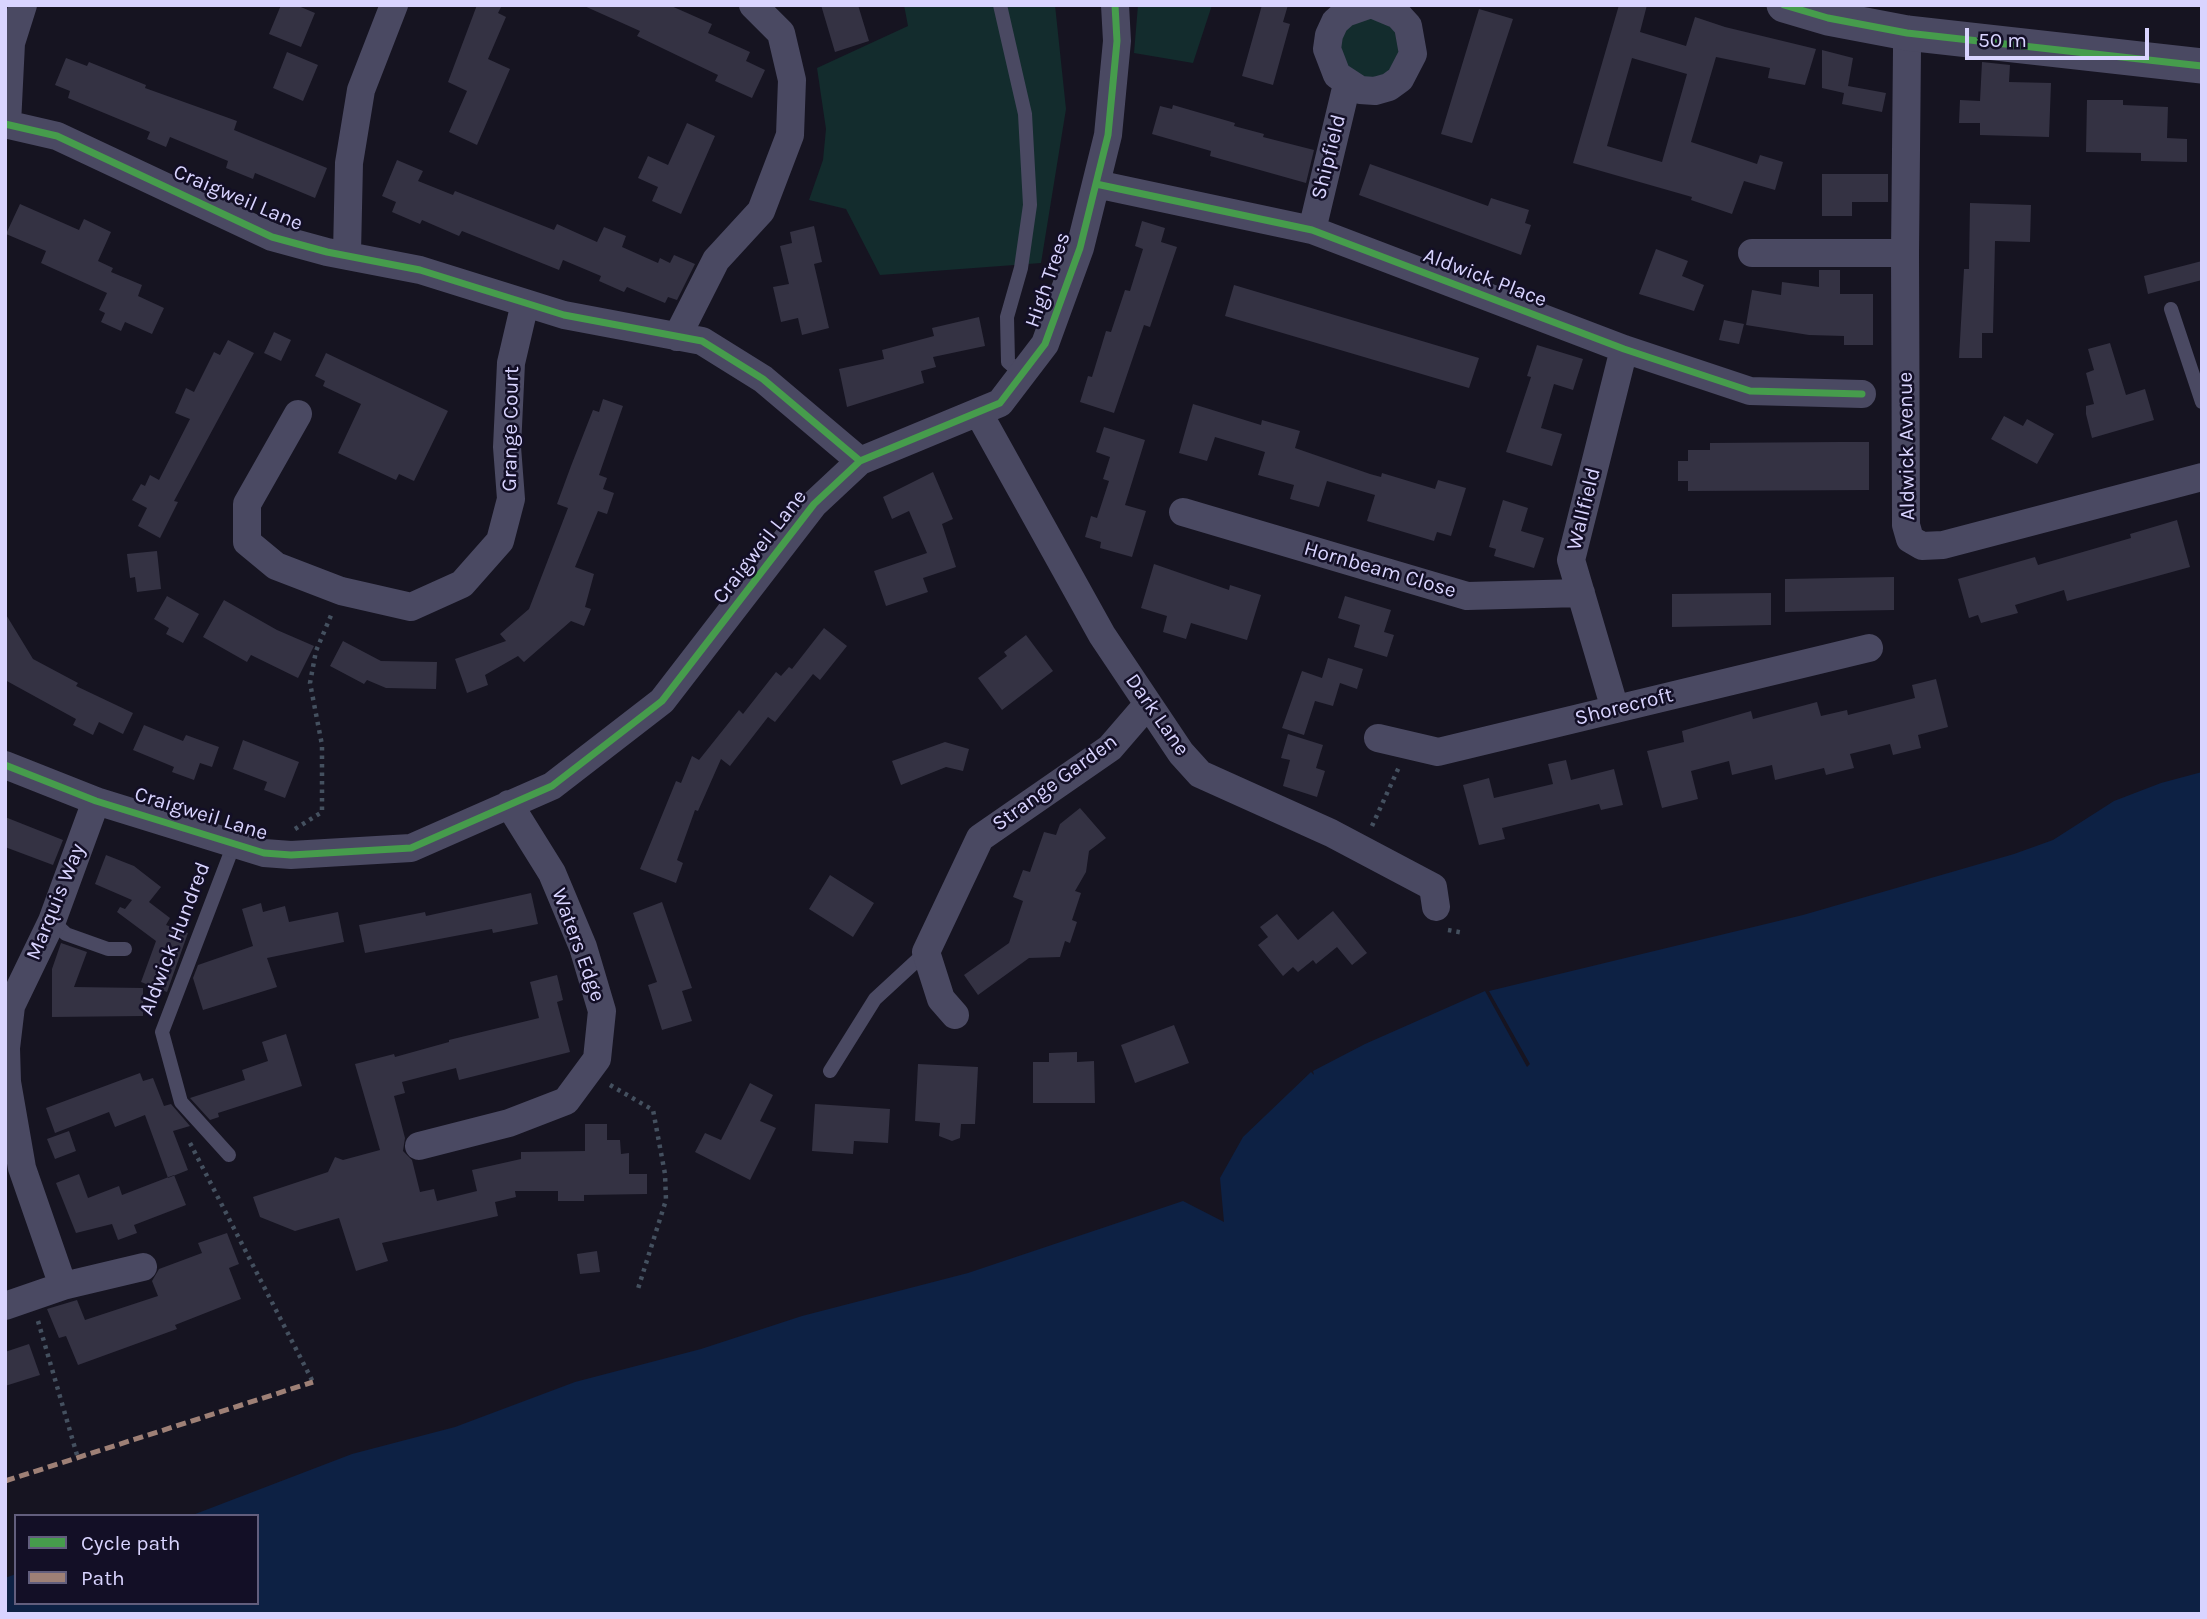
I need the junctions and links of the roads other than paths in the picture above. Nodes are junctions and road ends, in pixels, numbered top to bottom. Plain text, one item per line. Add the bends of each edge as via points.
1 (23, 5) edge
2 (394, 5) edge
3 (753, 5) edge
4 (1000, 5) edge
5 (1115, 5) edge
6 (1368, 5) edge
7 (1374, 5) edge
8 (1784, 5) edge
9 (1830, 12) edge
10 (8, 42) edge
11 (1907, 49) dead end
12 (2202, 66) edge
13 (1347, 84) junction
14 (6, 124) edge
15 (1096, 184) junction
16 (1312, 230) junction
17 (347, 253) junction
18 (1752, 253) dead end
19 (1905, 253) junction
20 (525, 303) junction
21 (2171, 309) dead end
22 (677, 337) junction
23 (1624, 349) junction
24 (1022, 374) junction
25 (1862, 394) dead end
26 (2202, 402) edge
27 (978, 412) junction
28 (298, 414) dead end
29 (860, 461) junction
30 (2202, 477) edge
31 (1183, 512) dead end
32 (1581, 593) junction
33 (1869, 648) dead end
34 (1148, 704) junction
35 (1615, 709) junction
36 (1378, 738) dead end
37 (5, 765) edge
38 (96, 801) junction
39 (509, 804) junction
40 (234, 844) junction
41 (1436, 907) dead end
42 (52, 921) junction
43 (125, 949) dead end
44 (926, 952) junction
45 (955, 1015) dead end
46 (830, 1071) dead end
47 (419, 1146) dead end
48 (229, 1155) dead end
49 (14, 1169) edge
50 (144, 1267) dead end
51 (63, 1286) junction
52 (18, 1301) edge

1 - 10 street
2 - 17 street via 361,90 349,163
3 - 22 street via 781,33 792,80 790,135 761,211 716,260
4 - 24 lane via 1025,114 1030,205 1021,268 1007,317 1008,362
5 - 15 street, High Trees via 1117,41 1108,135
6 - 13 street via 1345,13 1329,35 1330,63
7 - 13 street, Shipfield via 1398,15 1408,26 1413,46 1409,67 1400,79 1382,89 1360,90
8 - 9 street
9 - 12 street via 1908,33
10 - 14 street
11 - 19 street, Aldwick Avenue
13 - 16 street, Shipfield
14 - 17 street, Craigweil Lane via 57,136 272,237
15 - 16 street, Aldwick Place
15 - 24 street, High Trees via 1080,248 1045,344
16 - 23 street, Aldwick Place
17 - 20 street, Craigweil Lane via 421,270
18 - 19 street
19 - 30 street, Aldwick Avenue via 1906,525 1910,539 1922,546 1943,545
20 - 22 street, Craigweil Lane
20 - 28 street, Grange Court via 511,363 507,447 511,499 500,541 462,584 411,607 341,591 276,566 247,542 247,504
21 - 26 lane
22 - 29 street, Craigweil Lane via 702,341 763,379
23 - 25 street, Aldwick Place via 1750,391
23 - 32 street, Wallfield via 1571,560
24 - 27 street, High Trees via 1000,403
27 - 29 street, High Trees
27 - 34 street, Dark Lane via 1102,635
29 - 39 street, Craigweil Lane via 814,505 662,701 552,786
31 - 32 street, Hornbeam Close via 1466,596
32 - 35 street, Wallfield
33 - 35 street, Shorecroft
34 - 41 street, Dark Lane via 1200,774 1433,887
34 - 44 street, Strange Garden via 1110,748 980,838
35 - 36 street, Shorecroft via 1438,752
37 - 38 street, Craigweil Lane
38 - 40 street, Craigweil Lane
38 - 42 street, Marquis Way
39 - 40 street, Craigweil Lane via 411,848 291,855
39 - 47 street, Waters Edge via 552,873 583,947 602,1011 597,1059 566,1101 509,1123
40 - 48 lane, Aldwick Hundred via 162,1032 181,1102
42 - 43 lane via 66,934 108,949
42 - 49 street, Marquis Way via 11,1006 7,1082
44 - 45 street via 941,999
44 - 46 lane via 875,999
49 - 51 street, Marquis Way
50 - 51 street
51 - 52 street

